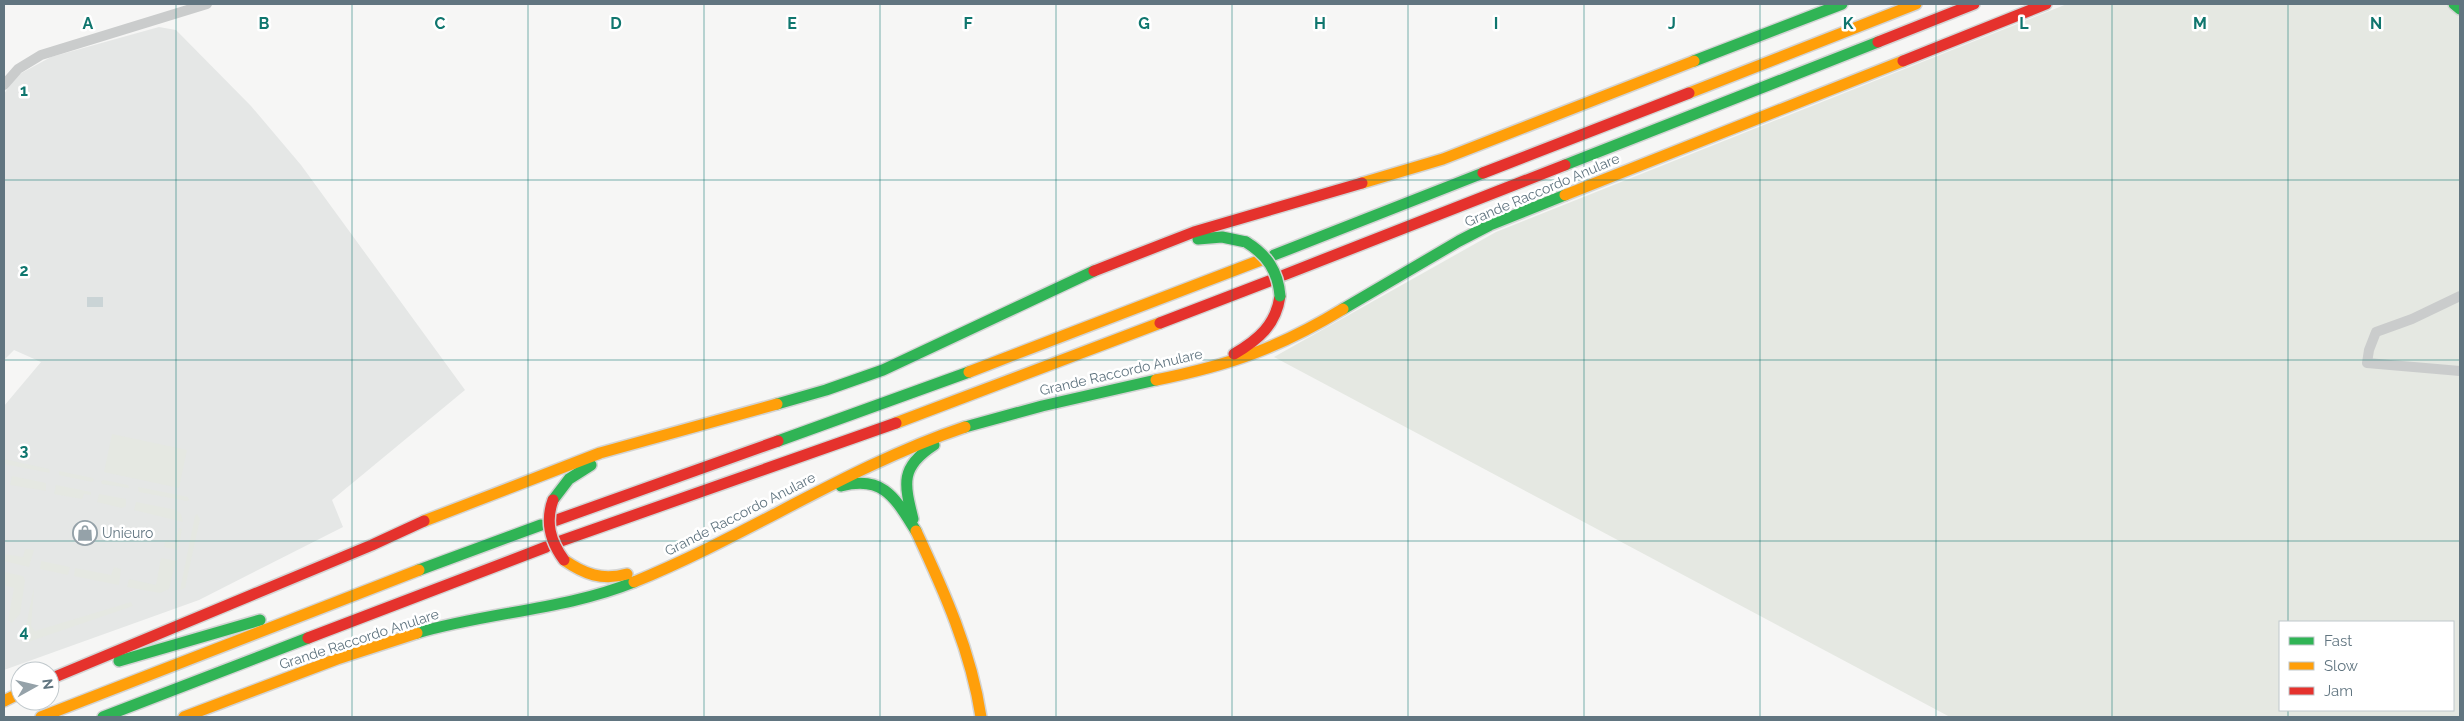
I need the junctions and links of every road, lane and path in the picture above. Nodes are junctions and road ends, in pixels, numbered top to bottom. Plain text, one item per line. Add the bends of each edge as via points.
1 (207, 4) edge
2 (1842, 4) edge
3 (1916, 4) edge
4 (1974, 4) edge
5 (2046, 4) edge
6 (2454, 4) edge
7 (2460, 9) edge
8 (4, 85) edge
9 (1274, 255) dead end
10 (1132, 257) junction
11 (1261, 260) dead end
12 (1284, 275) dead end
13 (1272, 280) dead end
14 (2460, 296) edge
15 (2460, 371) edge
16 (1180, 376) junction
17 (985, 420) junction
18 (630, 445) junction
19 (767, 519) junction
20 (554, 520) dead end
21 (542, 525) dead end
22 (916, 531) junction
23 (558, 542) dead end
24 (546, 546) dead end
25 (368, 590) junction
26 (260, 657) junction
27 (60, 675) edge
28 (60, 682) edge
29 (155, 710) dead end
30 (41, 717) edge
31 (103, 717) edge
32 (184, 717) edge
33 (981, 717) edge

1 - 8 street via 49,51 24,64
2 - 10 main road via 1443,158 1194,232
3 - 9 main road
4 - 12 main road, Grande Raccordo Anulare
5 - 16 main road, Grande Raccordo Anulare via 1490,225 1282,342 1258,353
6 - 7 main road
10 - 16 main road, bridge via 1211,237 1246,242 1270,261 1277,276 1280,296 1275,318 1260,336 1229,356
10 - 18 main road via 1090,273 883,370 826,390
11 - 20 main road via 1001,361
13 - 23 main road, Grande Raccordo Anulare via 930,411
14 - 15 street via 2376,332 2367,363
16 - 17 main road, Grande Raccordo Anulare
17 - 18 main road, bridge via 906,442 690,549 624,576 597,578 586,575 564,560 550,535 548,516 553,500 558,488 569,478
17 - 19 main road, Grande Raccordo Anulare via 908,447 858,469
17 - 22 main road via 932,446 917,455 910,464 906,482
18 - 27 main road via 559,467 457,507
19 - 22 main road via 838,487 864,481 887,490
19 - 32 main road, Grande Raccordo Anulare via 660,571 621,586 583,598 431,629 344,657
21 - 25 main road
22 - 33 main road via 964,647 979,698
24 - 26 main road, Grande Raccordo Anulare
25 - 28 main road via 92,669
25 - 30 main road
26 - 29 main road via 219,683
26 - 31 main road, Grande Raccordo Anulare

